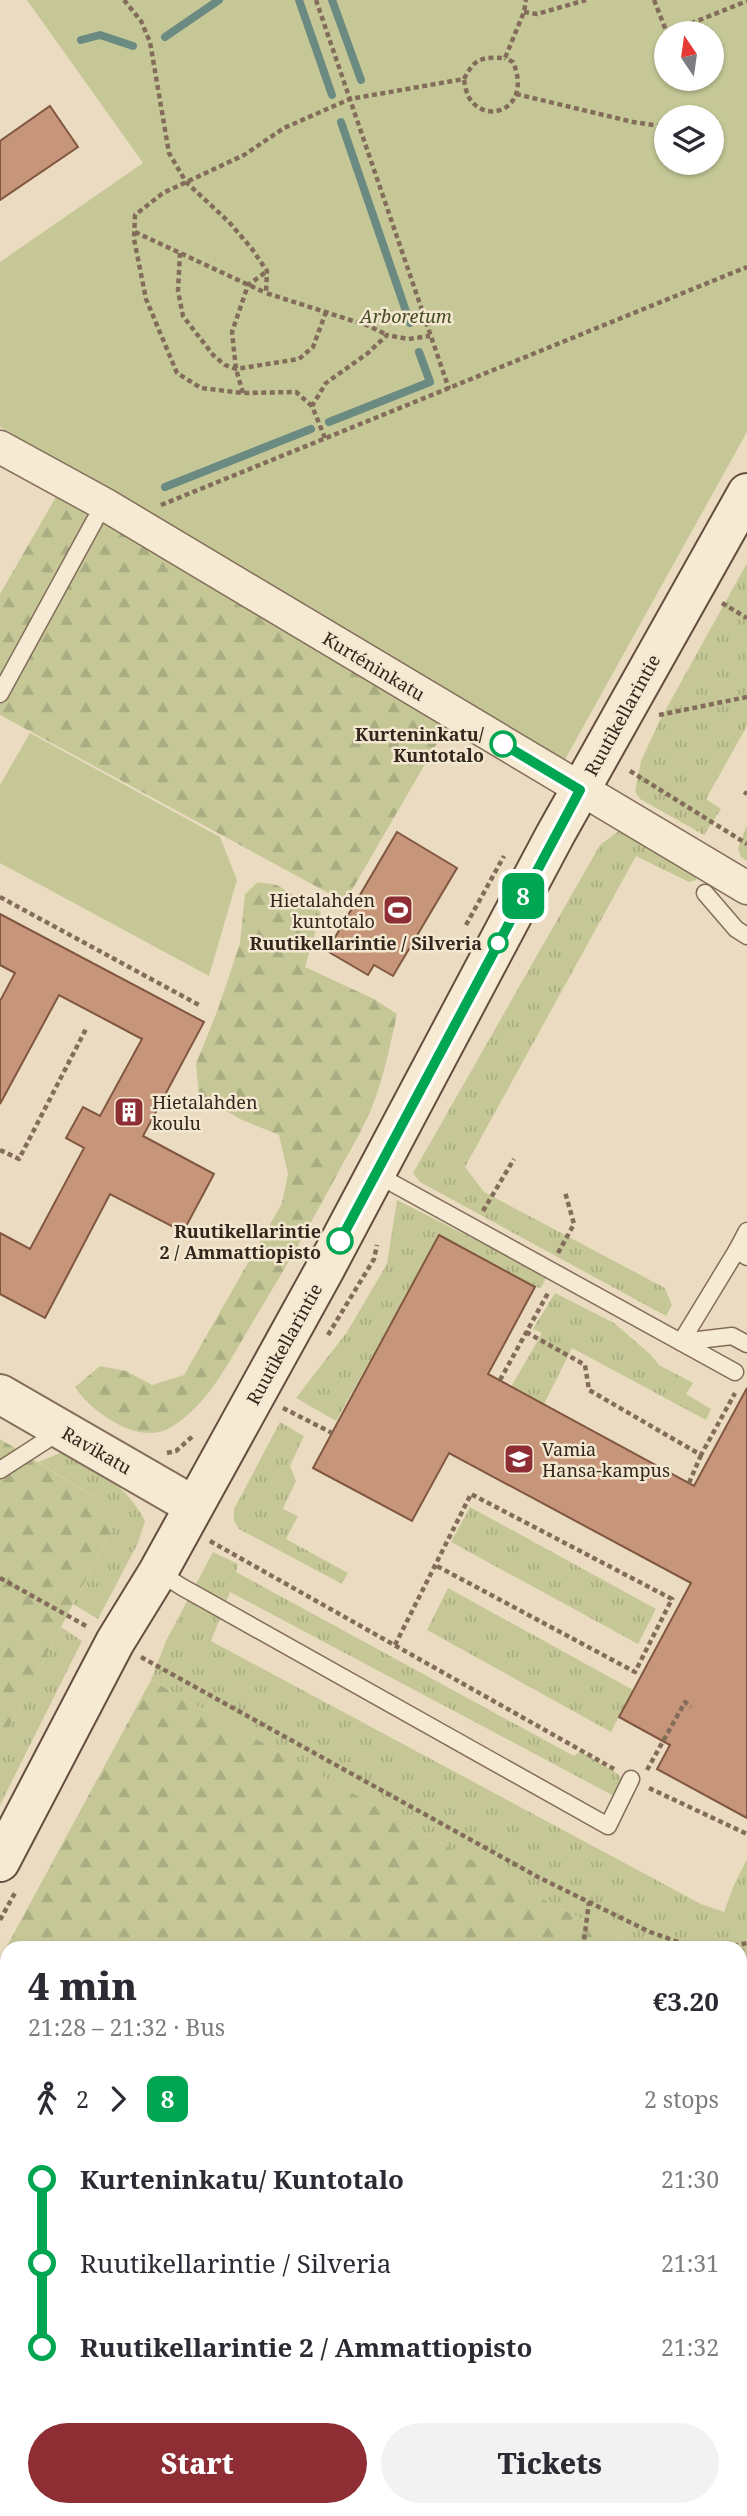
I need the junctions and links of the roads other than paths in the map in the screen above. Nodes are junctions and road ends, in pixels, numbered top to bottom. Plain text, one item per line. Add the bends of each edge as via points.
1 (0, 447) edge
2 (747, 493) edge
3 (95, 520) dead end
4 (0, 694) edge
5 (580, 790) junction
6 (747, 888) edge
7 (705, 893) dead end
8 (747, 936) edge
9 (374, 1173) junction
10 (747, 1231) edge
11 (742, 1254) edge
12 (681, 1342) junction
13 (747, 1344) edge
14 (735, 1372) road end
15 (0, 1394) edge
16 (62, 1430) junction
17 (0, 1470) edge
18 (194, 1506) junction
19 (158, 1572) junction
20 (636, 1781) road end
21 (0, 1862) edge

1 - 5 street, Kurténinkatu
2 - 5 main road, Ruutikellarintie
3 - 4 lane
5 - 6 street, Kurténinkatu
5 - 9 main road, Ruutikellarintie
7 - 8 lane
9 - 12 lane
9 - 18 main road, Ruutikellarintie
10 - 11 lane
11 - 12 lane
12 - 13 lane via 732,1336
12 - 14 lane
15 - 16 main road, Ravikatu
16 - 17 lane
16 - 18 main road, Ravikatu
18 - 19 main road, Ruutikellarintie
19 - 20 lane via 608,1826
19 - 21 main road, Ruutikellarintie via 115,1642

